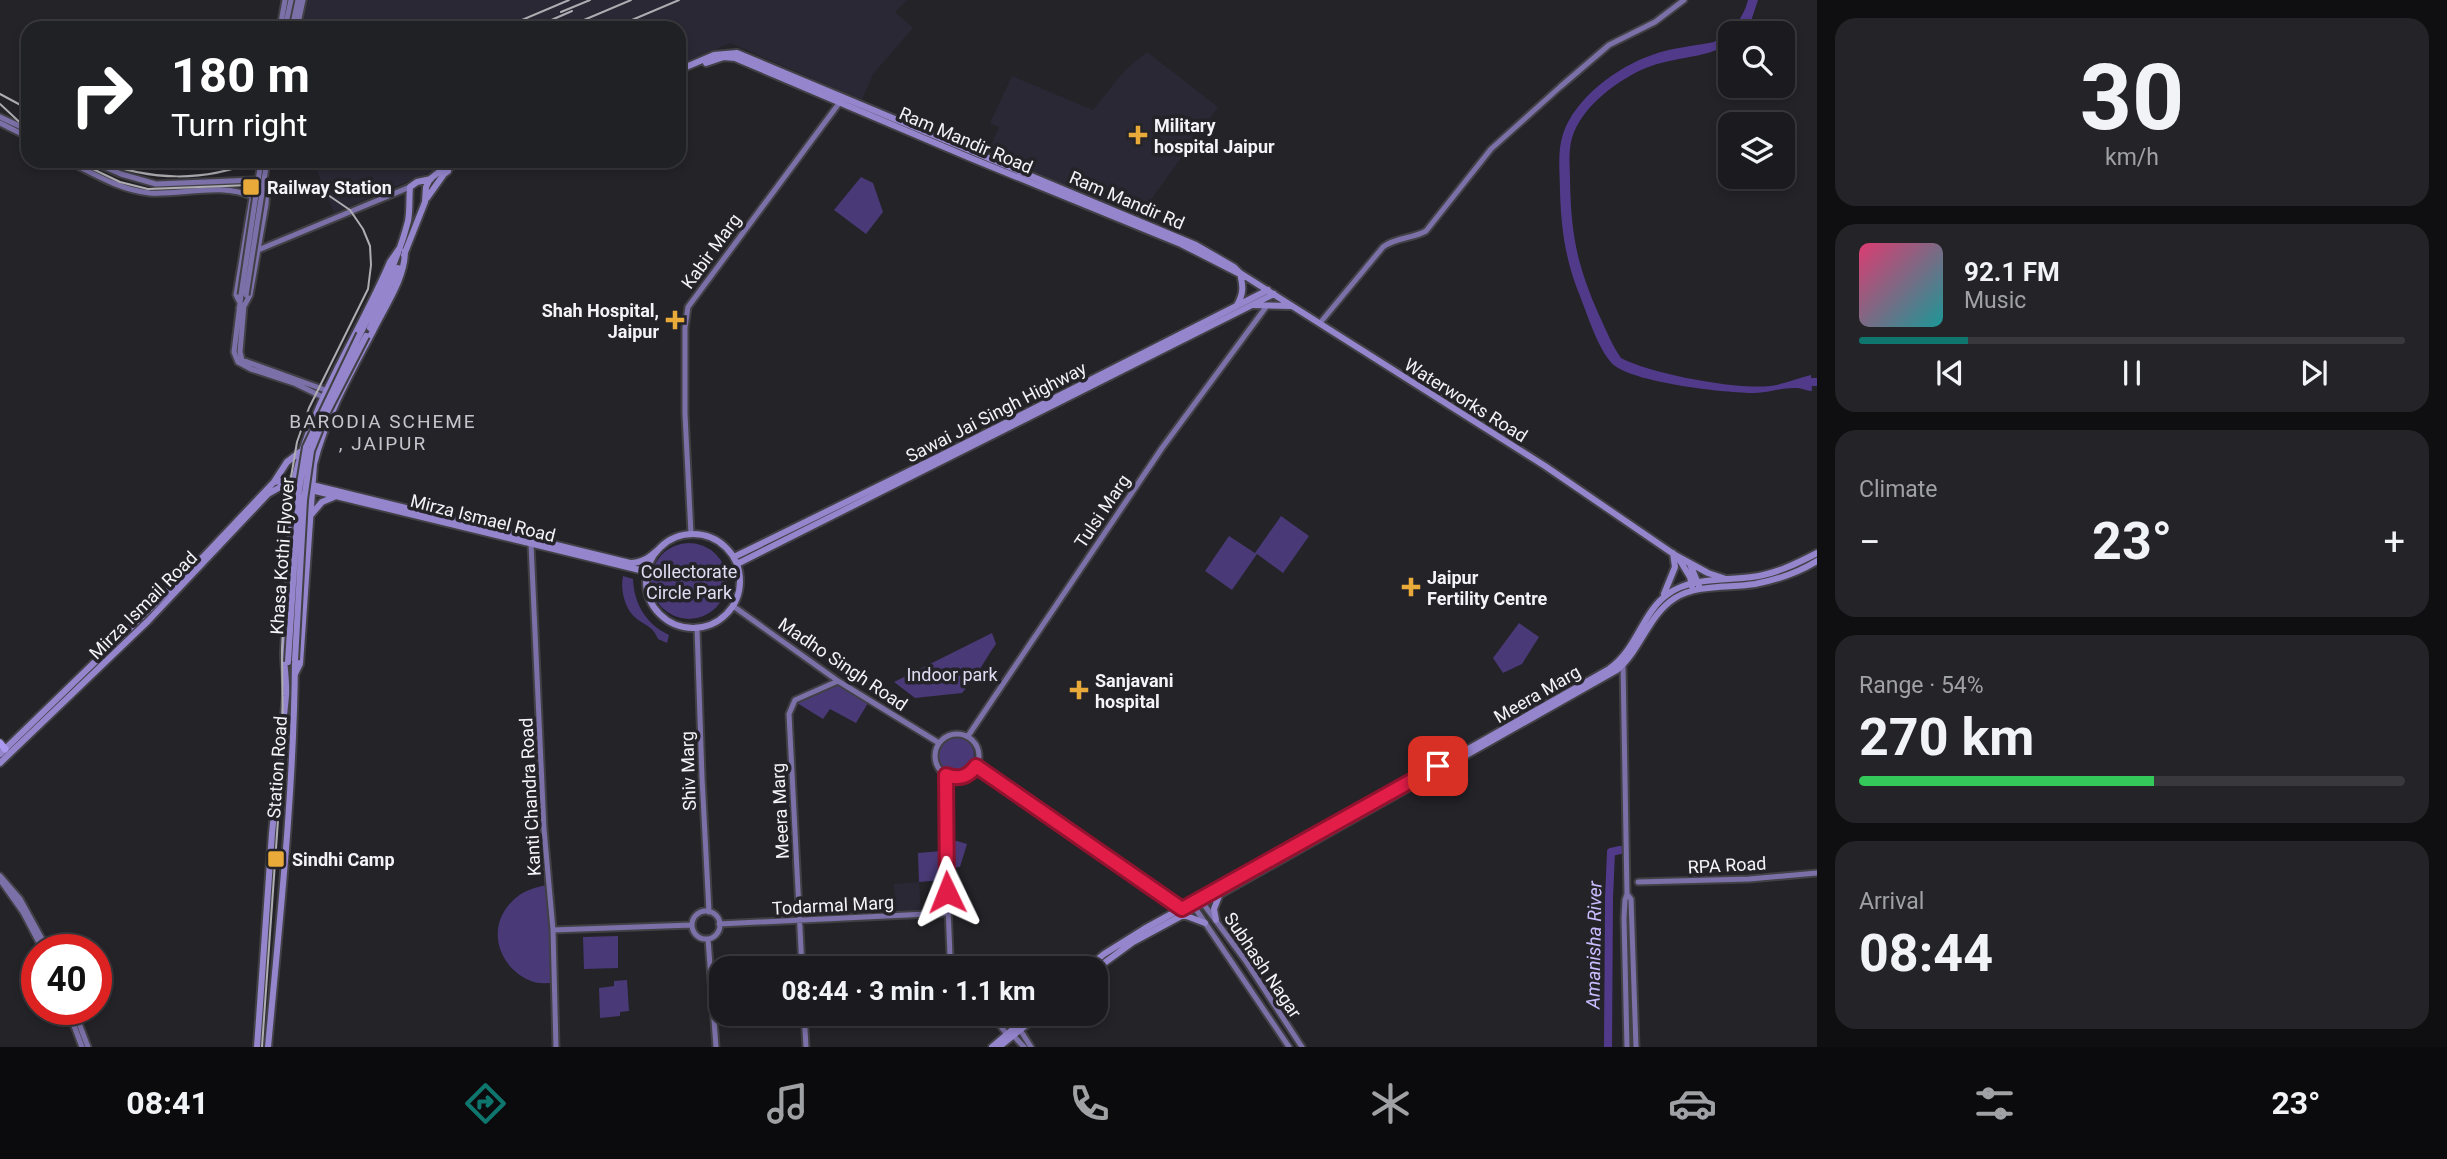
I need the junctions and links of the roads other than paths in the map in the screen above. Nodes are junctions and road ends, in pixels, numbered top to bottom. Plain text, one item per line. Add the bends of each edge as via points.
1 (288, 0) edge
2 (300, 0) edge
3 (1684, 0) edge
4 (284, 21) edge
5 (296, 21) edge
6 (686, 69) edge
7 (686, 70) edge
8 (801, 83) junction
9 (841, 100) junction
10 (0, 117) edge
11 (0, 123) edge
12 (21, 128) edge
13 (21, 134) edge
14 (83, 168) edge
15 (107, 168) edge
16 (260, 168) edge
17 (266, 168) edge
18 (448, 168) edge
19 (457, 168) edge
20 (431, 179) junction
21 (255, 180) junction
22 (410, 191) junction
23 (426, 196) junction
24 (253, 197) junction
25 (245, 245) junction
26 (261, 247) junction
27 (402, 250) junction
28 (1240, 273) junction
29 (1271, 292) junction
30 (243, 295) junction
31 (1251, 305) junction
32 (240, 306) junction
33 (1236, 306) junction
34 (1292, 306) junction
35 (1266, 307) junction
36 (1320, 323) junction
37 (325, 394) junction
38 (338, 399) junction
39 (1020, 419) junction
40 (300, 452) junction
41 (274, 482) junction
42 (294, 484) junction
43 (312, 487) junction
44 (335, 497) junction
45 (309, 517) junction
46 (691, 534) junction
47 (531, 544) junction
48 (660, 548) junction
49 (1817, 553) edge
50 (1674, 554) junction
51 (735, 560) junction
52 (1817, 561) edge
53 (1688, 563) junction
54 (648, 572) junction
55 (1726, 579) junction
56 (1696, 587) junction
57 (1659, 602) junction
58 (733, 606) junction
59 (146, 618) junction
60 (697, 628) junction
61 (1623, 661) junction
62 (291, 675) junction
63 (838, 681) junction
64 (74, 687) junction
65 (968, 736) junction
66 (939, 743) junction
67 (2, 749) edge
68 (0, 763) edge
69 (976, 766) junction
70 (946, 775) junction
71 (1817, 873) edge
72 (0, 878) edge
73 (1627, 882) junction
74 (1220, 894) junction
75 (1627, 894) junction
76 (1201, 902) junction
77 (1194, 906) junction
78 (709, 912) junction
79 (1184, 912) junction
80 (948, 913) junction
81 (1216, 920) junction
82 (800, 921) junction
83 (1205, 923) junction
84 (719, 924) junction
85 (692, 925) junction
86 (553, 930) junction
87 (36, 934) edge
88 (708, 939) junction
89 (801, 956) edge
90 (950, 956) edge
91 (1104, 956) edge
92 (1108, 960) edge
93 (74, 1025) edge
94 (80, 1025) edge
95 (805, 1026) edge
96 (1002, 1026) edge
97 (1022, 1026) edge
98 (1019, 1028) junction
99 (1010, 1035) junction
100 (82, 1047) edge
101 (88, 1047) edge
102 (257, 1047) edge
103 (268, 1047) edge
104 (556, 1047) edge
105 (716, 1047) edge
106 (806, 1047) edge
107 (992, 1047) edge
108 (999, 1047) edge
109 (1024, 1047) edge
110 (1031, 1047) edge
111 (1289, 1047) edge
112 (1302, 1047) edge
113 (1626, 1047) edge
114 (1636, 1047) edge

1 - 4 street
2 - 5 street
3 - 36 street via 1655,22 1609,45 1560,87 1491,149 1426,231 1383,247
6 - 8 main road, Ram Mandir Rd via 714,55 737,53
7 - 8 main road via 724,57 735,58
8 - 9 main road, Ram Mandir Rd
9 - 28 main road, Ram Mandir Rd via 1210,252
9 - 46 street, Kabir Marg via 688,307 685,415
10 - 12 street
11 - 13 street
14 - 24 street via 143,192 236,191
15 - 21 street via 156,184
16 - 30 street, bridge
17 - 30 street, bridge
18 - 20 main road
19 - 23 main road via 444,174
20 - 22 main road via 417,181
20 - 23 main road
21 - 24 street
21 - 26 street via 268,188
22 - 26 street
22 - 27 main road, Station Road
23 - 27 main road, Station Road
24 - 25 street
25 - 26 street
25 - 32 street via 236,295
26 - 32 street via 250,295
27 - 37 main road via 390,262
27 - 38 main road, Station Road via 405,262 396,286
27 - 62 main road, Khasa Kothi Flyover, bridge via 311,451
28 - 29 main road, Waterworks Road
28 - 33 main road via 1242,296
29 - 31 main road
29 - 33 main road, Sawai Jai Singh Highway
29 - 34 main road, Waterworks Road
30 - 32 street
31 - 35 main road
31 - 39 main road
32 - 37 street via 242,360
32 - 37 street via 234,352 238,362
33 - 39 main road, Sawai Jai Singh Highway
34 - 35 main road
34 - 36 main road, Waterworks Road
35 - 65 street, Tulsi Marg via 1162,448
36 - 50 main road, Waterworks Road
37 - 38 street
37 - 40 main road
38 - 43 main road, Station Road via 320,440
39 - 51 main road, Sawai Jai Singh Highway
40 - 41 main road, Mirza Ismail Road
40 - 42 main road, Station Road
41 - 42 main road
41 - 59 main road, Mirza Ismail Road
42 - 43 main road
42 - 59 main road, Mirza Ismail Road via 268,494
42 - 62 main road, Station Road via 284,653
43 - 44 main road, Mirza Ismael Road
43 - 45 main road, Station Road
43 - 48 main road via 631,563 645,560
44 - 45 main road via 322,502
44 - 47 main road, Mirza Ismael Road
45 - 62 main road, Station Road via 300,664
46 - 48 main road
46 - 51 main road via 723,544
47 - 54 main road, Mirza Ismael Road
47 - 86 street, Kanti Chandra Road
48 - 54 main road
49 - 55 main road, Meera Marg via 1769,574
50 - 53 main road, Waterworks Road
50 - 56 main road
50 - 57 main road via 1674,573
51 - 58 main road via 740,587
52 - 56 main road via 1765,582
53 - 55 main road, Waterworks Road
53 - 56 main road
54 - 60 main road via 647,586 655,608 673,624
55 - 56 main road, Meera Marg
56 - 57 main road, Meera Marg via 1670,592
56 - 61 main road, Meera Marg via 1665,606
57 - 61 main road, Meera Marg
58 - 60 main road via 715,622
58 - 63 street, Madho Singh Road
59 - 64 main road, Mirza Ismail Road
60 - 78 street, Shiv Marg
61 - 73 street
61 - 74 main road, Meera Marg
61 - 76 main road, Meera Marg
62 - 102 main road, Station Road
62 - 103 main road, Station Road via 282,904
63 - 66 street, Madho Singh Road
63 - 82 street, Meera Marg via 795,699 789,711
64 - 67 main road, Mirza Ismail Road
64 - 68 main road, Mirza Ismail Road
65 - 66 street via 951,734
65 - 69 street via 979,753
66 - 70 street via 934,759
69 - 70 street via 960,778
69 - 79 street
70 - 80 street
71 - 73 street, RPA Road
72 - 87 street
73 - 75 street
74 - 76 main road, Meera Marg
74 - 81 main road via 1214,909
75 - 113 street
75 - 114 street via 1631,900
76 - 77 main road, Meera Marg
76 - 81 street, Subhash Nagar
77 - 79 main road, Meera Marg
77 - 83 street
78 - 84 street
78 - 85 street via 699,913
79 - 83 main road
79 - 91 main road, Meera Marg
79 - 92 main road, Meera Marg
80 - 82 street, Todarmal Marg
80 - 90 street
81 - 112 street, Subhash Nagar
82 - 84 street, Todarmal Marg
82 - 89 street, Meera Marg
83 - 111 street
84 - 88 street
85 - 86 street
85 - 88 street via 699,937
86 - 104 street, Kanti Chandra Road
88 - 105 street
93 - 100 street
94 - 101 street
95 - 106 street
96 - 99 street
97 - 98 main road
98 - 99 main road
98 - 110 street
99 - 107 main road
99 - 108 main road
99 - 109 street

